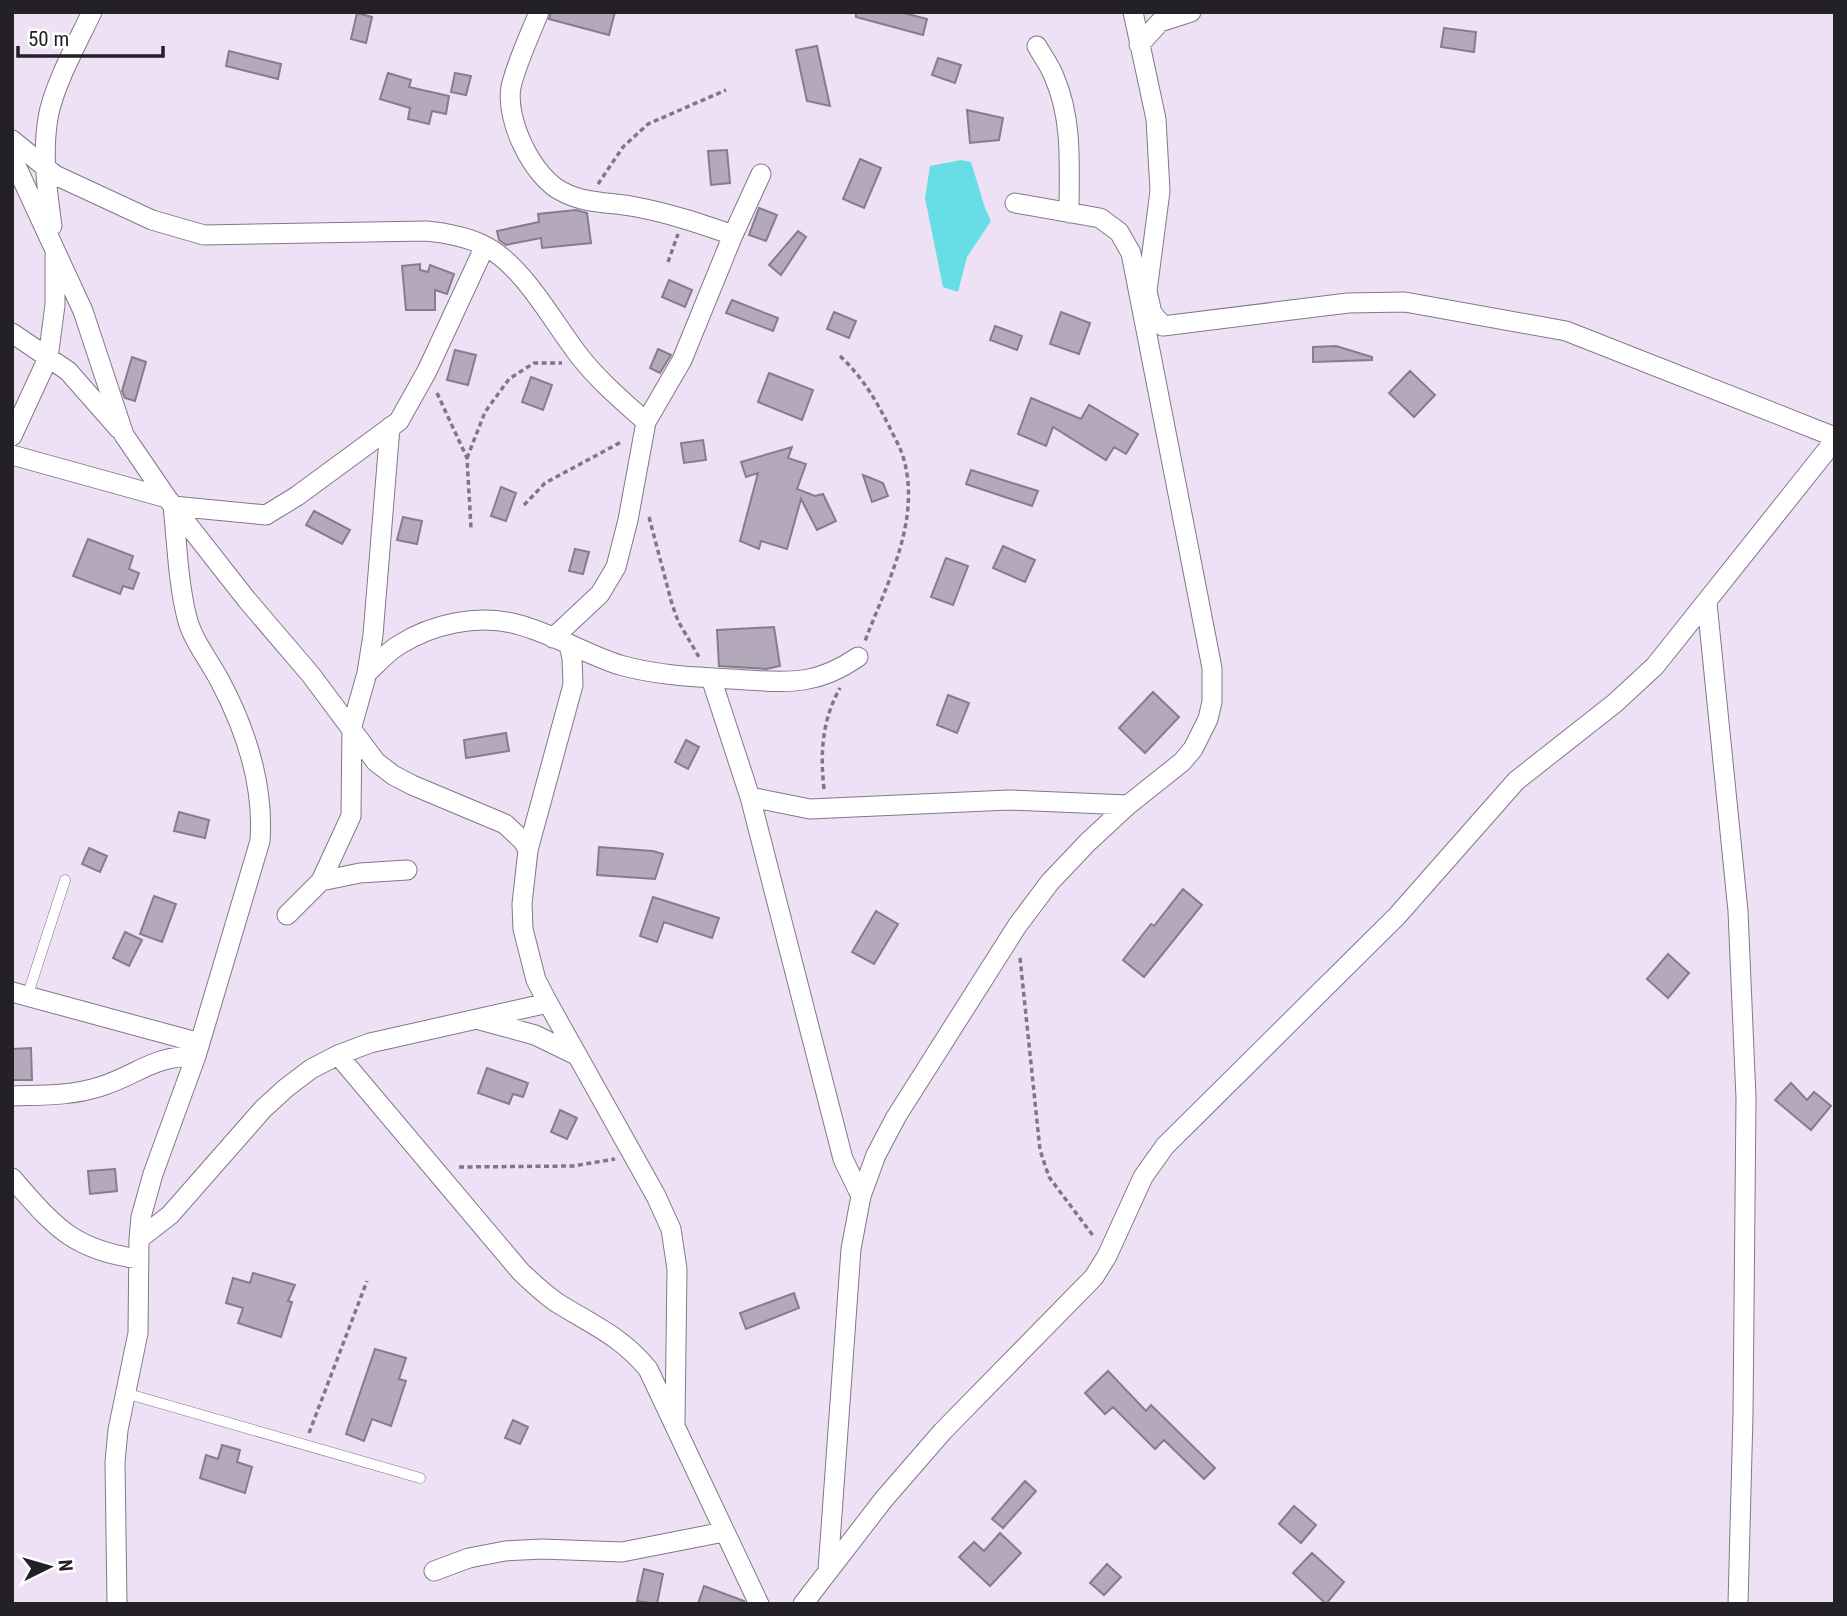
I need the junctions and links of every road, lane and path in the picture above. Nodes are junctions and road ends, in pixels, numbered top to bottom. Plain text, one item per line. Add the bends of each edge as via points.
1 (92, 12) edge
2 (538, 12) edge
3 (1133, 12) edge
4 (1191, 12) edge
5 (1139, 45) junction
6 (1037, 46) dead end
7 (726, 90) dead end
8 (12, 140) edge
9 (12, 157) edge
10 (44, 166) junction
11 (761, 174) dead end
12 (587, 200) junction
13 (1014, 203) dead end
14 (1069, 213) junction
15 (684, 219) junction
16 (733, 235) junction
17 (485, 246) junction
18 (55, 248) junction
19 (668, 262) dead end
20 (1148, 316) junction
21 (12, 333) edge
22 (840, 356) dead end
23 (48, 358) junction
24 (564, 363) dead end
25 (430, 364) junction
26 (645, 426) junction
27 (390, 428) junction
28 (124, 435) junction
29 (12, 436) edge
30 (1835, 438) edge
31 (12, 456) edge
32 (467, 458) junction
33 (170, 502) junction
34 (524, 505) dead end
35 (648, 511) dead end
36 (471, 527) dead end
37 (1707, 603) junction
38 (561, 642) junction
39 (858, 657) junction
40 (367, 673) junction
41 (711, 678) junction
42 (352, 726) junction
43 (750, 797) junction
44 (1128, 805) junction
45 (827, 808) junction
46 (528, 850) junction
47 (407, 870) dead end
48 (65, 880) dead end
49 (321, 881) junction
50 (287, 915) dead end
51 (1017, 926) junction
52 (20, 994) edge
53 (548, 1003) junction
54 (476, 1019) junction
55 (198, 1050) junction
56 (338, 1055) junction
57 (576, 1055) junction
58 (12, 1096) edge
59 (631, 1155) junction
60 (432, 1168) junction
61 (12, 1178) edge
62 (861, 1196) junction
63 (139, 1249) junction
64 (1107, 1256) junction
65 (367, 1281) dead end
66 (125, 1393) junction
67 (676, 1424) junction
68 (305, 1445) junction
69 (420, 1478) dead end
70 (724, 1532) junction
71 (828, 1570) junction
72 (434, 1571) dead end
73 (117, 1604) edge
74 (759, 1604) edge
75 (803, 1604) edge
76 (1738, 1604) edge

1 - 10 street via 48,116
2 - 12 street via 511,88 510,108 515,127 542,176 562,192
3 - 5 street
4 - 5 street via 1160,22
5 - 20 street via 1156,119 1160,191
6 - 14 street via 1065,108
7 - 12 path via 635,134
8 - 10 street
9 - 18 street
10 - 17 street via 152,220 204,235 426,231 456,235
10 - 18 street
11 - 16 street
12 - 15 street
13 - 14 street
14 - 20 street via 1100,218 1126,242
15 - 16 street
15 - 19 path
16 - 26 street via 682,360
17 - 25 street
17 - 26 street via 524,280 594,373
18 - 23 street via 55,305
18 - 28 street via 83,311
20 - 30 street via 1163,326 1405,302 1483,315 1566,331
20 - 44 street via 1213,685 1208,719 1193,749
21 - 23 street
22 - 39 path via 872,392 904,459 908,484 905,533
23 - 28 street via 68,371
23 - 29 street
24 - 32 path via 534,363 509,379 485,412
25 - 27 street via 399,421
25 - 32 path via 439,401
26 - 34 path via 545,483
26 - 38 street via 616,567
27 - 33 street via 265,515
27 - 40 street
28 - 33 street
30 - 37 street
31 - 33 street
32 - 36 path
33 - 42 street
33 - 55 street via 188,620 234,714 254,765 261,802 260,841
35 - 41 path via 678,621
37 - 64 street via 1635,686 1516,780 1397,916 1165,1146 1134,1194
37 - 76 street via 1738,911 1746,1098
38 - 40 street via 515,624 474,620 434,627 397,646
38 - 41 street via 647,671
38 - 46 street via 574,672 571,697
39 - 41 street via 815,679
39 - 45 path via 827,720 821,761
40 - 42 street
41 - 43 street
42 - 46 street via 376,762 393,775 505,824
42 - 49 street via 351,816
43 - 45 street via 797,808
43 - 62 street via 843,1159
44 - 45 street via 1009,800
44 - 51 street via 1059,872
46 - 53 street via 523,929 536,980
47 - 49 street
48 - 52 lane
49 - 50 street
51 - 62 street via 885,1136
51 - 64 path via 1040,1150 1049,1177
52 - 55 street
53 - 54 street
53 - 57 street
54 - 56 street via 370,1043
54 - 57 street via 535,1035
55 - 58 street via 150,1063 84,1091
55 - 63 street via 150,1184
56 - 60 street
56 - 63 street via 311,1069 263,1109
57 - 59 street
59 - 60 path via 573,1166
59 - 67 street via 671,1229 677,1269
60 - 67 street via 538,1288 633,1350
61 - 63 street via 66,1235 101,1251
62 - 71 street via 851,1249
63 - 66 street via 138,1333
64 - 71 street via 1083,1290 943,1431
65 - 68 path
66 - 68 lane
66 - 73 street via 115,1462
67 - 70 street
68 - 69 lane
70 - 72 street via 622,1552 505,1551
70 - 74 street
71 - 75 street

